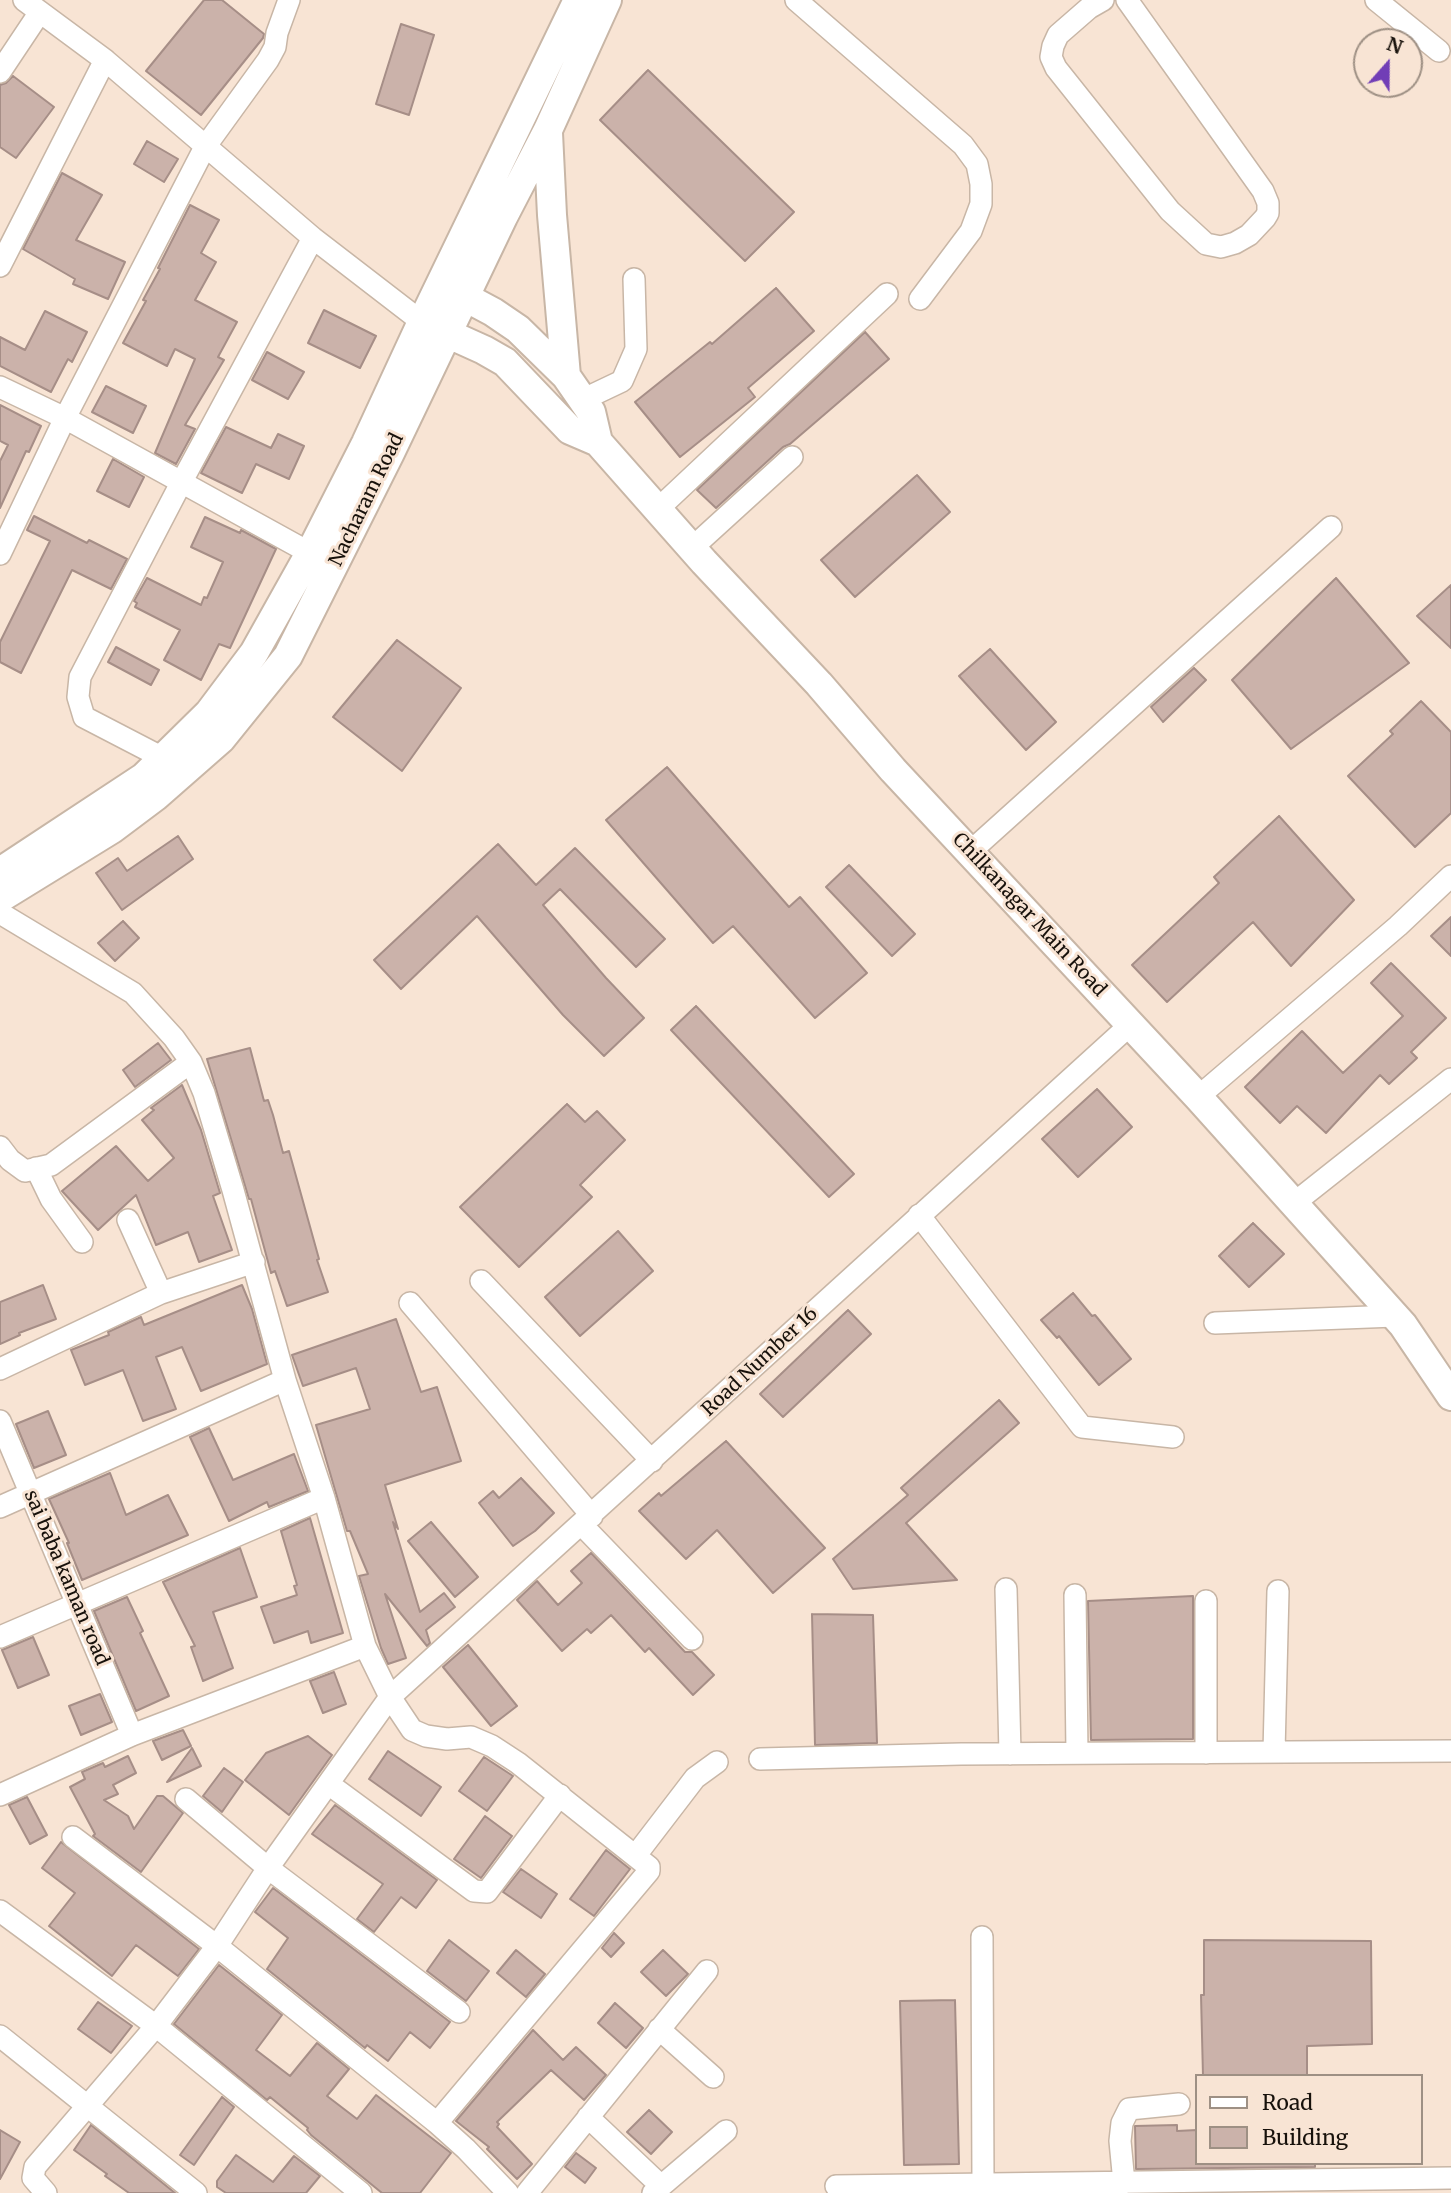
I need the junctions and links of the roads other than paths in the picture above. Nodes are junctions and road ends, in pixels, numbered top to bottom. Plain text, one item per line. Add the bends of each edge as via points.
1 (289, 0) edge
2 (579, 0) edge
3 (607, 0) edge
4 (796, 0) edge
5 (1103, 0) edge
6 (1127, 0) edge
7 (1376, 0) edge
8 (32, 6) edge
9 (1439, 51) dead end
10 (105, 60) junction
11 (0, 72) edge
12 (548, 130) junction
13 (205, 147) junction
14 (313, 238) junction
15 (0, 266) edge
16 (634, 279) dead end
17 (453, 290) junction
18 (887, 294) dead end
19 (920, 299) dead end
20 (434, 328) junction
21 (566, 376) junction
22 (0, 387) edge
23 (582, 400) junction
24 (65, 418) junction
25 (598, 442) junction
26 (792, 457) dead end
27 (181, 483) junction
28 (659, 508) junction
29 (1331, 527) dead end
30 (692, 548) junction
31 (310, 553) junction
32 (0, 554) edge
33 (163, 758) junction
34 (971, 851) junction
35 (0, 872) edge
36 (1451, 876) edge
37 (0, 898) edge
38 (0, 913) edge
39 (1130, 1026) junction
40 (191, 1062) junction
41 (1451, 1079) edge
42 (1198, 1097) junction
43 (0, 1147) edge
44 (36, 1168) junction
45 (1293, 1203) junction
46 (919, 1215) junction
47 (128, 1220) dead end
48 (82, 1242) dead end
49 (254, 1262) junction
50 (481, 1281) dead end
51 (161, 1293) junction
52 (410, 1303) dead end
53 (1395, 1316) junction
54 (1215, 1322) dead end
55 (0, 1369) edge
56 (285, 1380) junction
57 (1451, 1396) edge
58 (0, 1422) edge
59 (1173, 1437) dead end
60 (652, 1461) junction
61 (30, 1494) junction
62 (324, 1498) junction
63 (0, 1507) edge
64 (587, 1520) junction
65 (1006, 1589) dead end
66 (1278, 1591) dead end
67 (1075, 1595) dead end
68 (1206, 1601) dead end
69 (76, 1603) junction
70 (0, 1636) edge
71 (692, 1639) dead end
72 (365, 1646) junction
73 (390, 1698) junction
74 (132, 1735) junction
75 (1451, 1751) edge
76 (1274, 1752) junction
77 (1077, 1753) junction
78 (1206, 1753) junction
79 (1010, 1754) junction
80 (760, 1759) dead end
81 (717, 1762) dead end
82 (330, 1785) junction
83 (0, 1796) edge
84 (560, 1796) junction
85 (186, 1799) dead end
86 (74, 1837) dead end
87 (641, 1859) junction
88 (268, 1868) junction
89 (0, 1911) edge
90 (982, 1937) dead end
91 (218, 1945) junction
92 (707, 1971) dead end
93 (458, 2012) dead end
94 (156, 2026) junction
95 (659, 2029) junction
96 (0, 2036) edge
97 (713, 2077) dead end
98 (1179, 2104) dead end
99 (86, 2106) junction
100 (588, 2117) junction
101 (437, 2123) junction
102 (726, 2131) dead end
103 (1451, 2178) edge
104 (1124, 2183) junction
105 (983, 2184) junction
106 (836, 2186) dead end
107 (657, 2190) edge
108 (46, 2193) edge
109 (197, 2193) edge
110 (361, 2193) edge
111 (508, 2193) edge
112 (527, 2193) edge

1 - 13 street via 268,60
2 - 17 main road, Nacharam Road
3 - 12 main road, Nacharam Road
4 - 19 street via 963,145 977,164 981,204 971,231
5 - 6 street via 1058,35 1051,57 1056,68 1170,211 1206,244 1221,247 1235,243 1268,213 1263,191
7 - 9 street
8 - 10 street
8 - 11 street
10 - 13 street
10 - 15 street
12 - 17 main road, Nacharam Road
12 - 21 main road
13 - 14 street
13 - 24 street
14 - 20 street
14 - 27 street
16 - 23 street via 636,349 622,382
17 - 20 main road, Nacharam Road
17 - 21 main road via 519,329
18 - 28 street
20 - 25 main road via 505,362 570,430
20 - 31 main road, Nacharam Road via 366,443
20 - 37 main road, Nacharam Road via 390,453 288,656 221,738 156,796 112,829
21 - 23 main road
22 - 24 street
23 - 25 main road via 591,412
24 - 27 street
24 - 32 street
25 - 28 main road, Chilkanagar Main Road
26 - 30 street
27 - 31 street
27 - 33 street via 80,677 78,697 84,717
28 - 30 main road, Chilkanagar Main Road
29 - 34 street
30 - 34 main road, Chilkanagar Main Road
31 - 33 main road, Nacharam Road via 254,653 209,713
33 - 35 main road, Nacharam Road via 144,778
34 - 39 main road, Chilkanagar Main Road
36 - 42 street
38 - 40 street via 133,993
39 - 42 main road, Chilkanagar Main Road
39 - 46 street, Road Number 16
40 - 44 street via 51,1165
40 - 49 street
41 - 45 street
42 - 45 main road, Chilkanagar Main Road
43 - 44 street via 25,1171
44 - 48 street via 51,1199
45 - 53 main road, Chilkanagar Main Road
46 - 59 street via 1082,1427
46 - 60 street, Road Number 16
47 - 51 street
49 - 51 street
49 - 56 street
50 - 60 street
51 - 55 street
52 - 64 street
53 - 54 street
53 - 57 main road, Chilkanagar Main Road
56 - 61 street
56 - 62 street
58 - 61 street, sai baba kaman road
60 - 64 street, Road Number 16
61 - 63 street
61 - 69 street, sai baba kaman road
62 - 69 street
62 - 72 street
64 - 71 street
64 - 73 street, Road Number 16
65 - 79 street
66 - 76 street
67 - 77 street
68 - 78 street
69 - 70 street
69 - 74 street, sai baba kaman road
72 - 73 street
72 - 74 street
73 - 82 street, Road Number 16
73 - 84 street via 412,1730 436,1738 471,1737 492,1746
74 - 83 street
75 - 76 street
76 - 78 street
77 - 78 street
77 - 79 street
79 - 80 street
81 - 87 street via 695,1778
82 - 84 street via 474,1891 487,1892
82 - 88 street, Road Number 16
84 - 87 street
85 - 88 street
86 - 91 street
87 - 101 street via 649,1871
88 - 91 street, Road Number 16
88 - 93 street
89 - 94 street
90 - 105 street
91 - 94 street, Road Number 16
91 - 101 street
92 - 95 street
94 - 99 street, Road Number 16
94 - 110 street
95 - 97 street
95 - 100 street
96 - 99 street
98 - 104 street via 1129,2109 1120,2141
99 - 108 street, Road Number 16 via 35,2167 33,2178
99 - 109 street
100 - 107 street
100 - 112 street
101 - 111 street
102 - 107 street
103 - 104 street
104 - 105 street
105 - 106 street

